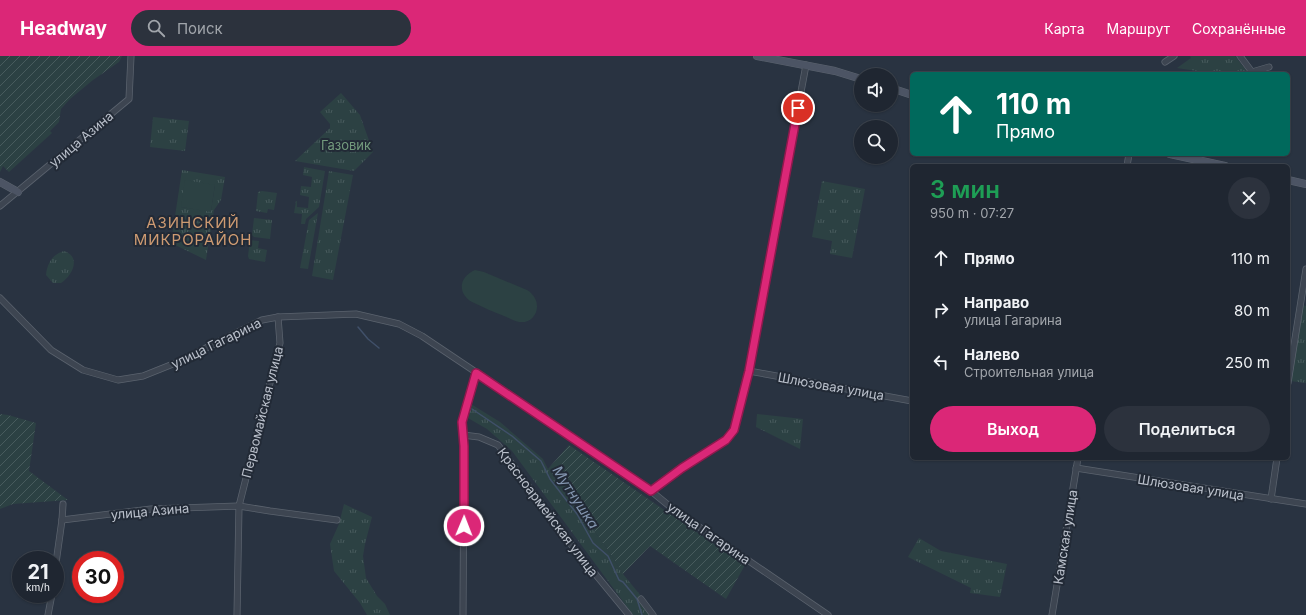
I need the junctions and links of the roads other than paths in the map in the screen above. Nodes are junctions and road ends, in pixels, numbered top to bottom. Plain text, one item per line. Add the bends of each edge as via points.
1 (131, 56) edge
2 (757, 56) edge
3 (1174, 56) edge
4 (1240, 56) edge
5 (1165, 62) dead end
6 (806, 65) junction
7 (1269, 67) dead end
8 (854, 76) edge
9 (898, 90) edge
10 (910, 94) edge
11 (1179, 156) edge
12 (1215, 164) edge
13 (1290, 180) edge
14 (0, 182) edge
15 (1306, 184) edge
16 (18, 192) junction
17 (0, 206) edge
18 (1306, 269) edge
19 (0, 298) edge
20 (278, 318) junction
21 (1290, 361) edge
22 (749, 371) junction
23 (476, 373) junction
24 (910, 401) edge
25 (463, 436) junction
26 (1078, 460) edge
27 (1277, 460) edge
28 (1076, 468) junction
29 (651, 491) junction
30 (1271, 499) junction
31 (63, 504) dead end
32 (1306, 504) edge
33 (239, 506) junction
34 (62, 520) junction
35 (337, 520) dead end
36 (58, 551) edge
37 (641, 598) dead end
38 (51, 603) edge
39 (49, 614) edge
40 (236, 615) edge
41 (463, 615) edge
42 (629, 615) edge
43 (653, 615) edge
44 (828, 615) edge
45 (1052, 615) edge

1 - 16 street, улица Азина via 129,99
2 - 6 main road
3 - 5 street
4 - 7 street via 1252,72
6 - 8 main road
6 - 22 street
9 - 10 main road
11 - 12 main road
13 - 15 main road
14 - 16 main road
16 - 17 street, улица Азина
18 - 21 street
19 - 20 street, улица Гагарина via 51,350 83,370 118,380 143,376 178,362 262,320
20 - 23 street, улица Гагарина via 356,314 399,324 422,336
20 - 33 street, Первомайская улица via 280,343
22 - 24 street, Шлюзовая улица
22 - 29 street via 734,430 726,440
23 - 25 street via 462,422
23 - 29 street, улица Гагарина
25 - 41 street
25 - 42 street, Красноармейская улица via 479,437 498,445 573,547
26 - 28 street, Камская улица
27 - 30 street
28 - 30 street, Шлюзовая улица
28 - 45 street, Камская улица
29 - 44 street, улица Гагарина via 672,509
30 - 32 street, Шлюзовая улица
31 - 34 street
33 - 34 street, улица Азина via 151,509
33 - 35 street
33 - 40 street, Первомайская улица
34 - 36 street
37 - 43 street
38 - 39 street

